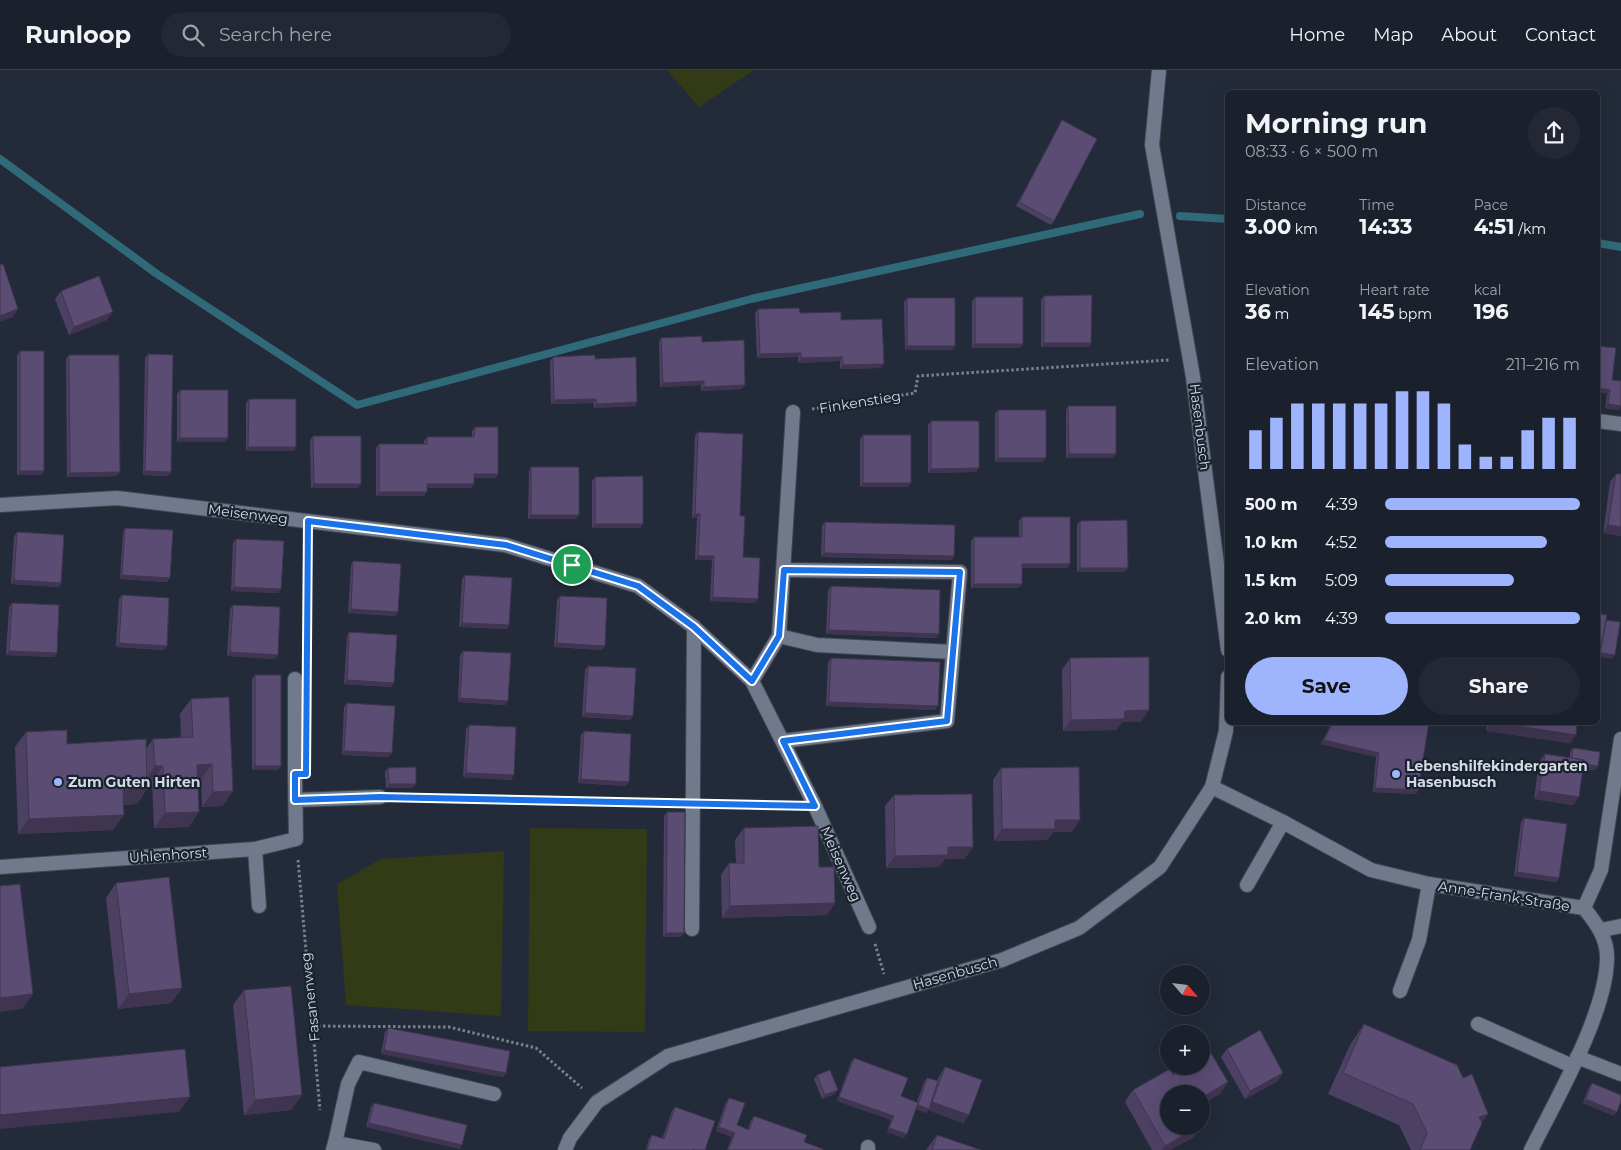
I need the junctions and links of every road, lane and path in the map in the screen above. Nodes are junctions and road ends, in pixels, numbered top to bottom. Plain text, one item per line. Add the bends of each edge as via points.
1 (1159, 70) edge
2 (1190, 359) junction
3 (793, 412) joint
4 (1600, 420) edge
5 (1621, 424) edge
6 (0, 505) edge
7 (308, 521) junction
8 (784, 570) junction
9 (694, 627) junction
10 (1225, 627) edge
11 (779, 636) junction
12 (953, 652) junction
13 (307, 667) dead end
14 (295, 679) dead end
15 (752, 681) junction
16 (1226, 725) edge
17 (1621, 739) edge
18 (783, 741) junction
19 (1212, 787) junction
20 (380, 797) joint
21 (295, 800) junction
22 (693, 802) junction
23 (815, 806) junction
24 (1283, 822) junction
25 (296, 839) junction
26 (255, 849) junction
27 (0, 867) edge
28 (1429, 884) junction
29 (1247, 885) dead end
30 (259, 906) dead end
31 (1584, 908) junction
32 (1621, 926) edge
33 (869, 927) joint
34 (692, 929) dead end
35 (1601, 930) junction
36 (1400, 990) dead end
37 (890, 992) junction
38 (1478, 1024) dead end
39 (313, 1026) junction
40 (1574, 1061) junction
41 (1621, 1074) edge
42 (494, 1094) dead end
43 (598, 1102) junction
44 (334, 1146) edge
45 (374, 1150) edge
46 (565, 1150) edge
47 (1531, 1150) edge

1 - 2 street, Hasenbusch via 1152,145
2 - 3 path, Finkenstieg via 918,376 915,393
2 - 10 street, Hasenbusch
3 - 8 street
4 - 5 street
6 - 7 street, Meisenweg via 117,498
7 - 9 street, Meisenweg via 506,545 638,586
7 - 13 path
8 - 11 street
8 - 12 street via 960,572
9 - 15 street, Meisenweg
9 - 22 street
11 - 12 street via 817,645
11 - 15 street
12 - 18 street via 947,721
14 - 21 street
15 - 18 street, Meisenweg
16 - 19 street, Hasenbusch
17 - 31 street via 1601,870
18 - 23 street, Meisenweg
19 - 24 street, Anne-Frank-Straße
19 - 37 street, Hasenbusch via 1160,867 1079,928 1002,960
20 - 21 street
20 - 22 path
21 - 25 street
22 - 23 path
22 - 34 street
23 - 33 street, Meisenweg
24 - 28 street, Anne-Frank-Straße via 1370,870
24 - 29 street
25 - 26 street, Uhlenhorst
25 - 39 path, Fasanenweg
26 - 27 street, Uhlenhorst
26 - 30 street
28 - 31 street, Anne-Frank-Straße
28 - 36 street via 1419,940
31 - 35 street, Anne-Frank-Straße
32 - 35 street
33 - 37 path
35 - 40 street, Anne-Frank-Straße via 1608,958 1601,999
37 - 43 street, Hasenbusch via 668,1056
38 - 40 street
39 - 43 path via 449,1027 536,1048
39 - 44 path, Fasanenweg via 320,1123
40 - 41 street
40 - 47 street, Anne-Frank-Straße
42 - 44 street via 360,1062 348,1084
43 - 46 street, Hasenbusch via 570,1138
44 - 45 street

